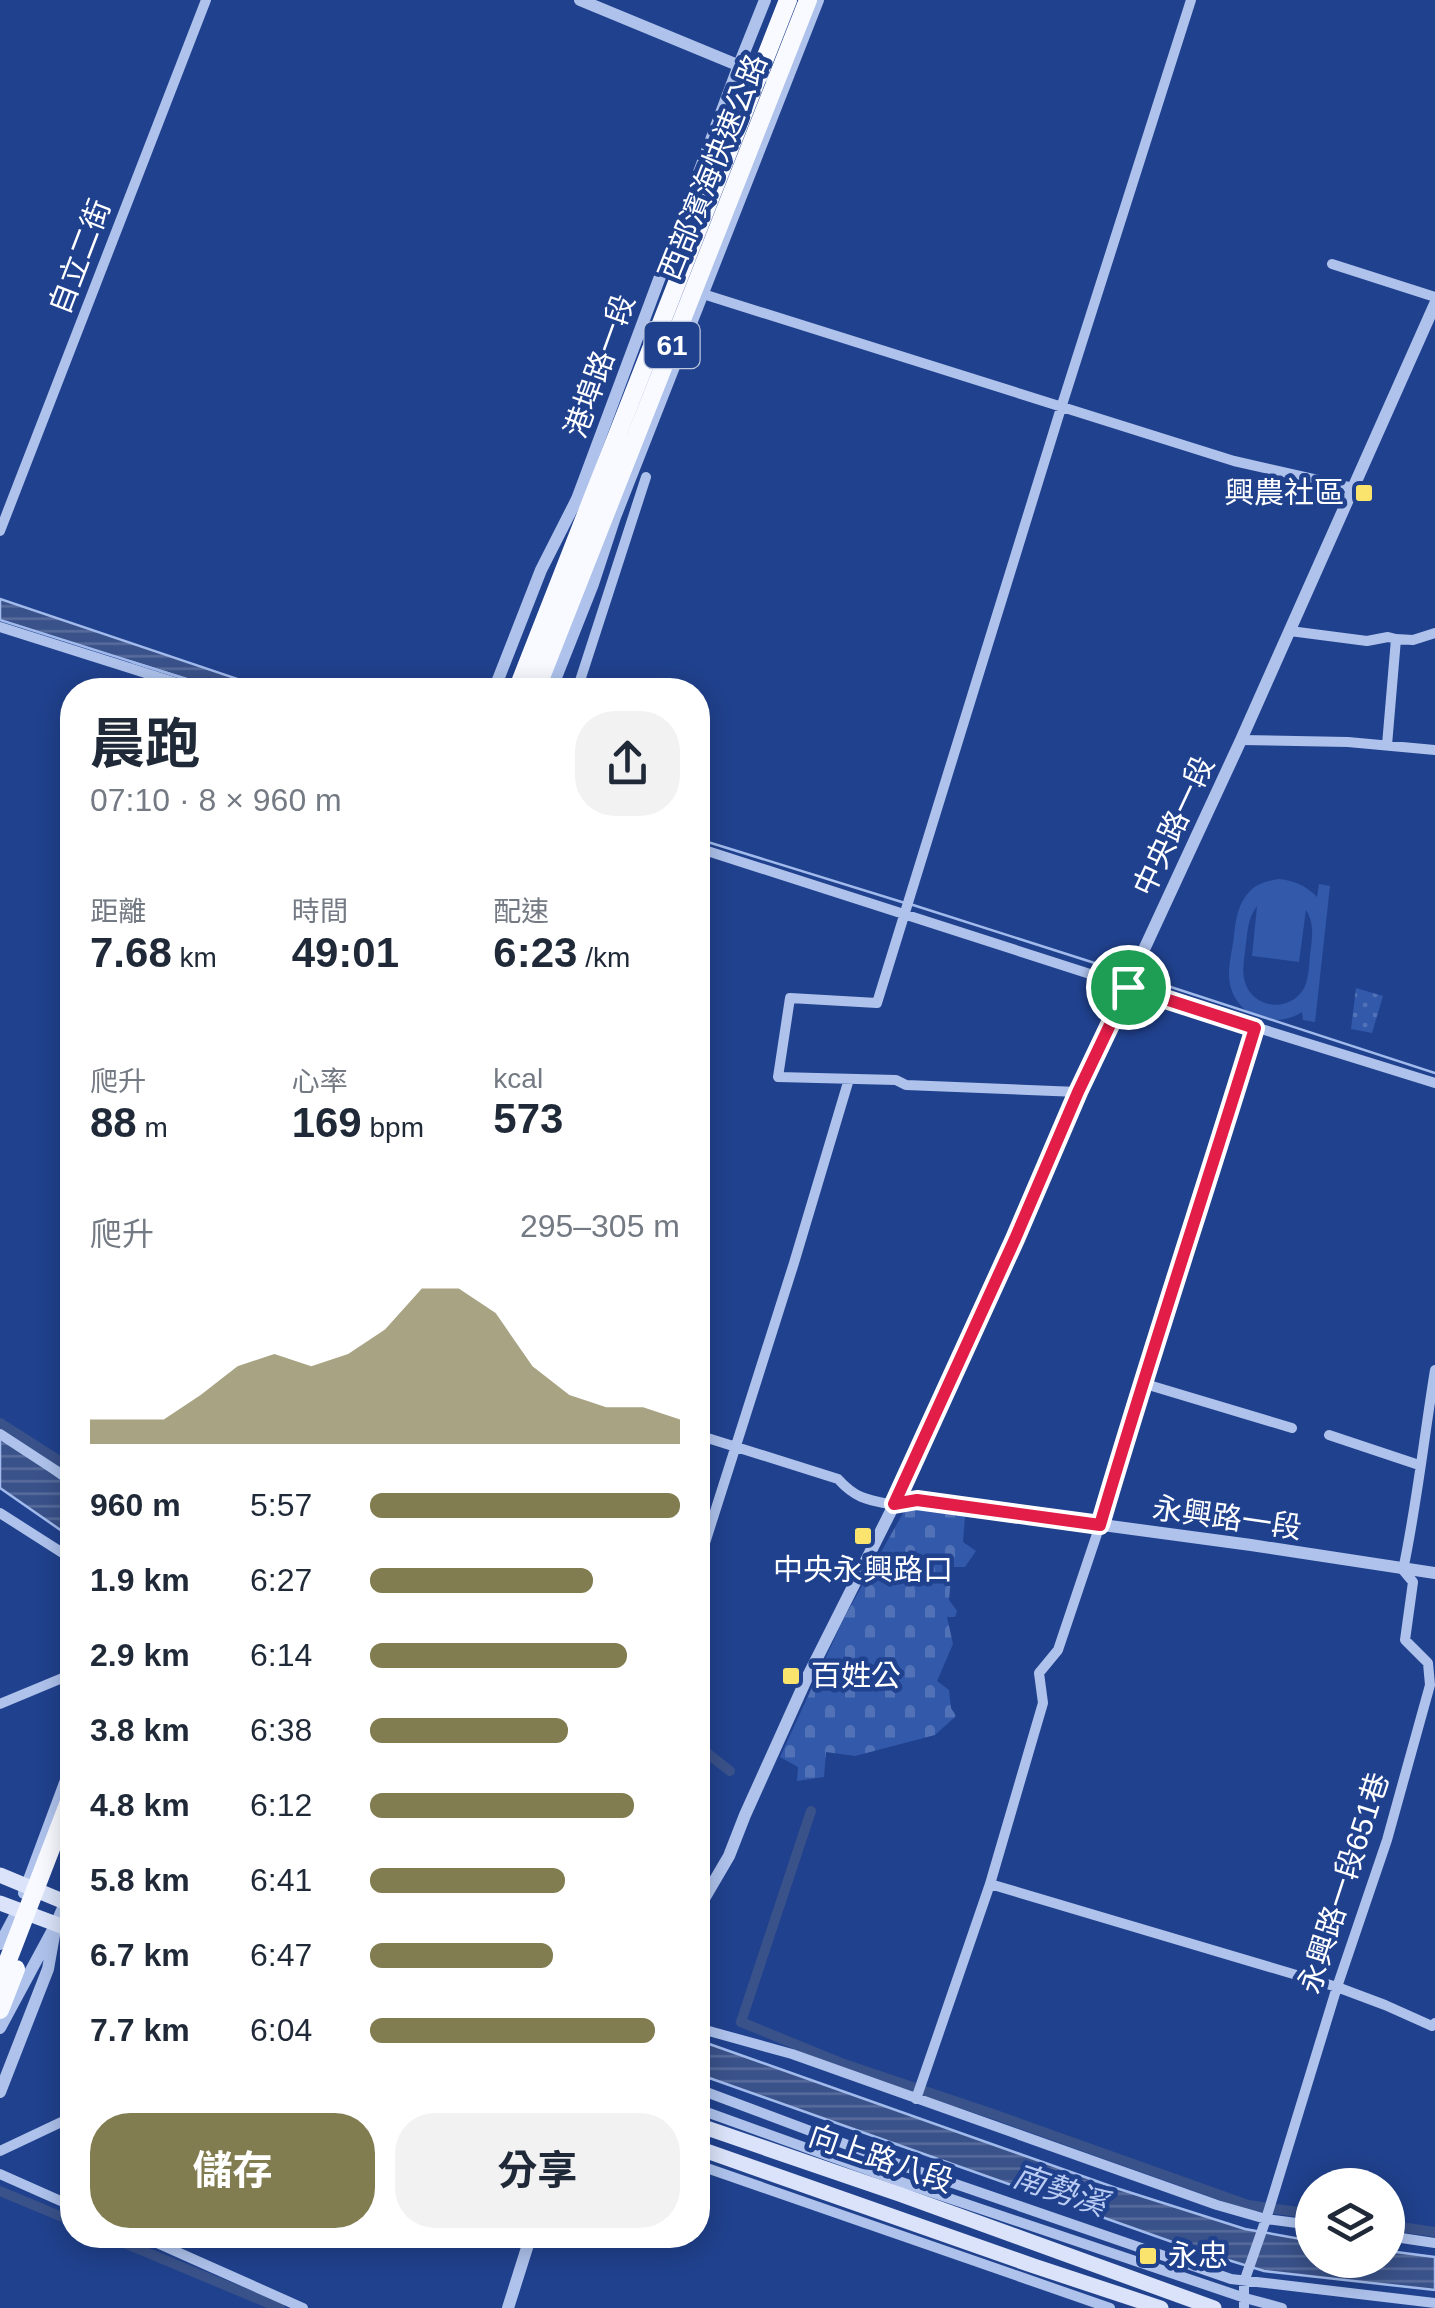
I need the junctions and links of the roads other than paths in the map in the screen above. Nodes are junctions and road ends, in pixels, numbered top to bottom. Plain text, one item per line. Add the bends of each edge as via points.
1 (206, 0) edge
2 (580, 0) edge
3 (765, 0) edge
4 (788, 0) edge
5 (808, 0) edge
6 (818, 0) edge
7 (1191, 0) edge
8 (739, 65) junction
9 (784, 86) junction
10 (1332, 264) dead end
11 (703, 294) junction
12 (1435, 300) edge
13 (1061, 408) junction
14 (646, 477) dead end
15 (1353, 488) junction
16 (576, 499) junction
17 (616, 516) junction
18 (0, 531) edge
19 (560, 608) junction
20 (0, 627) edge
21 (1290, 631) junction
22 (1435, 633) edge
23 (1396, 639) junction
24 (162, 678) edge
25 (499, 678) edge
26 (522, 678) edge
27 (533, 678) edge
28 (541, 678) edge
29 (555, 678) edge
30 (581, 678) edge
31 (1241, 740) junction
32 (1387, 746) junction
33 (1435, 750) edge
34 (710, 852) edge
35 (903, 914) junction
36 (1128, 987) junction
37 (1255, 1028) junction
38 (849, 1080) junction
39 (1435, 1083) edge
40 (1078, 1092) junction
41 (1435, 1370) edge
42 (1142, 1383) junction
43 (1292, 1428) dead end
44 (0, 1434) edge
45 (1329, 1435) dead end
46 (710, 1438) edge
47 (734, 1446) junction
48 (1419, 1465) junction
49 (60, 1473) edge
50 (894, 1504) junction
51 (0, 1513) edge
52 (1100, 1525) junction
53 (710, 1526) edge
54 (60, 1551) edge
55 (1403, 1570) junction
56 (1435, 1573) edge
57 (60, 1679) edge
58 (0, 1704) edge
59 (60, 1797) edge
60 (60, 1825) edge
61 (60, 1858) edge
62 (0, 1875) edge
63 (990, 1884) junction
64 (27, 1886) junction
65 (710, 1889) edge
66 (60, 1895) edge
67 (0, 1904) edge
68 (18, 1910) junction
69 (60, 1926) edge
70 (60, 1933) edge
71 (60, 1938) edge
72 (0, 1944) edge
73 (0, 1981) edge
74 (1337, 1987) junction
75 (0, 2006) edge
76 (1435, 2023) edge
77 (0, 2028) edge
78 (710, 2031) edge
79 (0, 2092) edge
80 (710, 2093) edge
81 (916, 2099) junction
82 (710, 2116) edge
83 (60, 2124) edge
84 (710, 2127) edge
85 (740, 2132) junction
86 (0, 2151) edge
87 (710, 2156) edge
88 (710, 2166) edge
89 (730, 2168) junction
90 (0, 2174) edge
91 (60, 2201) edge
92 (1266, 2218) junction
93 (1295, 2222) edge
94 (1405, 2239) edge
95 (1435, 2243) edge
96 (167, 2248) edge
97 (527, 2248) edge
98 (1244, 2282) junction
99 (1245, 2303) edge
100 (1435, 2303) edge
101 (303, 2308) edge
102 (508, 2308) edge
103 (1110, 2308) edge
104 (1161, 2308) edge
105 (1214, 2308) edge
106 (1282, 2308) edge

1 - 18 street, 自立二街
2 - 8 street
3 - 8 street, 港埠路一段
4 - 26 highway, 西部濱海快速公路 / 61, bridge
5 - 28 highway, 西部濱海快速公路 / 61, bridge
6 - 9 street
7 - 13 street
8 - 9 street
8 - 16 street, 港埠路一段
9 - 11 street
10 - 12 street
11 - 13 street
11 - 17 street
12 - 15 street, 中央路一段
13 - 15 street
13 - 35 street
14 - 30 street
15 - 21 street, 中央路一段
16 - 19 street
16 - 25 street, 港埠路一段
17 - 19 street
17 - 29 street
19 - 27 street
20 - 24 street
21 - 23 street
21 - 31 street, 中央路一段
22 - 23 street
23 - 32 street
31 - 32 street
31 - 36 street, 中央路一段
32 - 33 street
34 - 35 street
35 - 36 street
35 - 38 street via 877,1003 790,998 778,1077
36 - 37 street
36 - 40 street, 中央路一段
37 - 39 street
37 - 42 street
38 - 40 street
38 - 47 street
40 - 50 street, 中央路一段
41 - 48 street
42 - 43 street
42 - 52 street
44 - 49 street
45 - 48 street
46 - 47 street
47 - 50 street via 838,1479 862,1498
47 - 53 street
48 - 55 street
50 - 52 street, 永興路一段 via 917,1500
50 - 65 street, 中央路一段
51 - 54 street
52 - 55 street, 永興路一段
52 - 63 street via 1058,1650 1039,1673 1043,1703
55 - 56 street, 永興路一段
55 - 74 street, 永興路一段651巷 via 1413,1582 1405,1640 1428,1663 1430,1684
57 - 58 street
59 - 64 street
60 - 73 highway, bridge
61 - 75 highway, bridge
62 - 64 main road
63 - 74 street
63 - 81 street
64 - 66 main road
64 - 68 street
67 - 68 main road
68 - 69 main road
68 - 72 street
68 - 75 street
70 - 77 street
71 - 79 street
74 - 76 street
74 - 92 street, 永興路一段651巷
78 - 81 street
80 - 98 street
81 - 92 street
82 - 85 street
83 - 86 street
84 - 85 main road, 向上路八段
85 - 89 street
85 - 99 street via 904,2182
85 - 105 main road, 向上路八段
87 - 89 main road, 向上路八段
88 - 89 street
89 - 103 street
89 - 104 main road, 向上路八段
90 - 91 street
92 - 93 street
92 - 98 street, 永興路一段651巷
94 - 95 street
96 - 101 street
97 - 102 street
98 - 99 street
98 - 100 street
99 - 106 street

